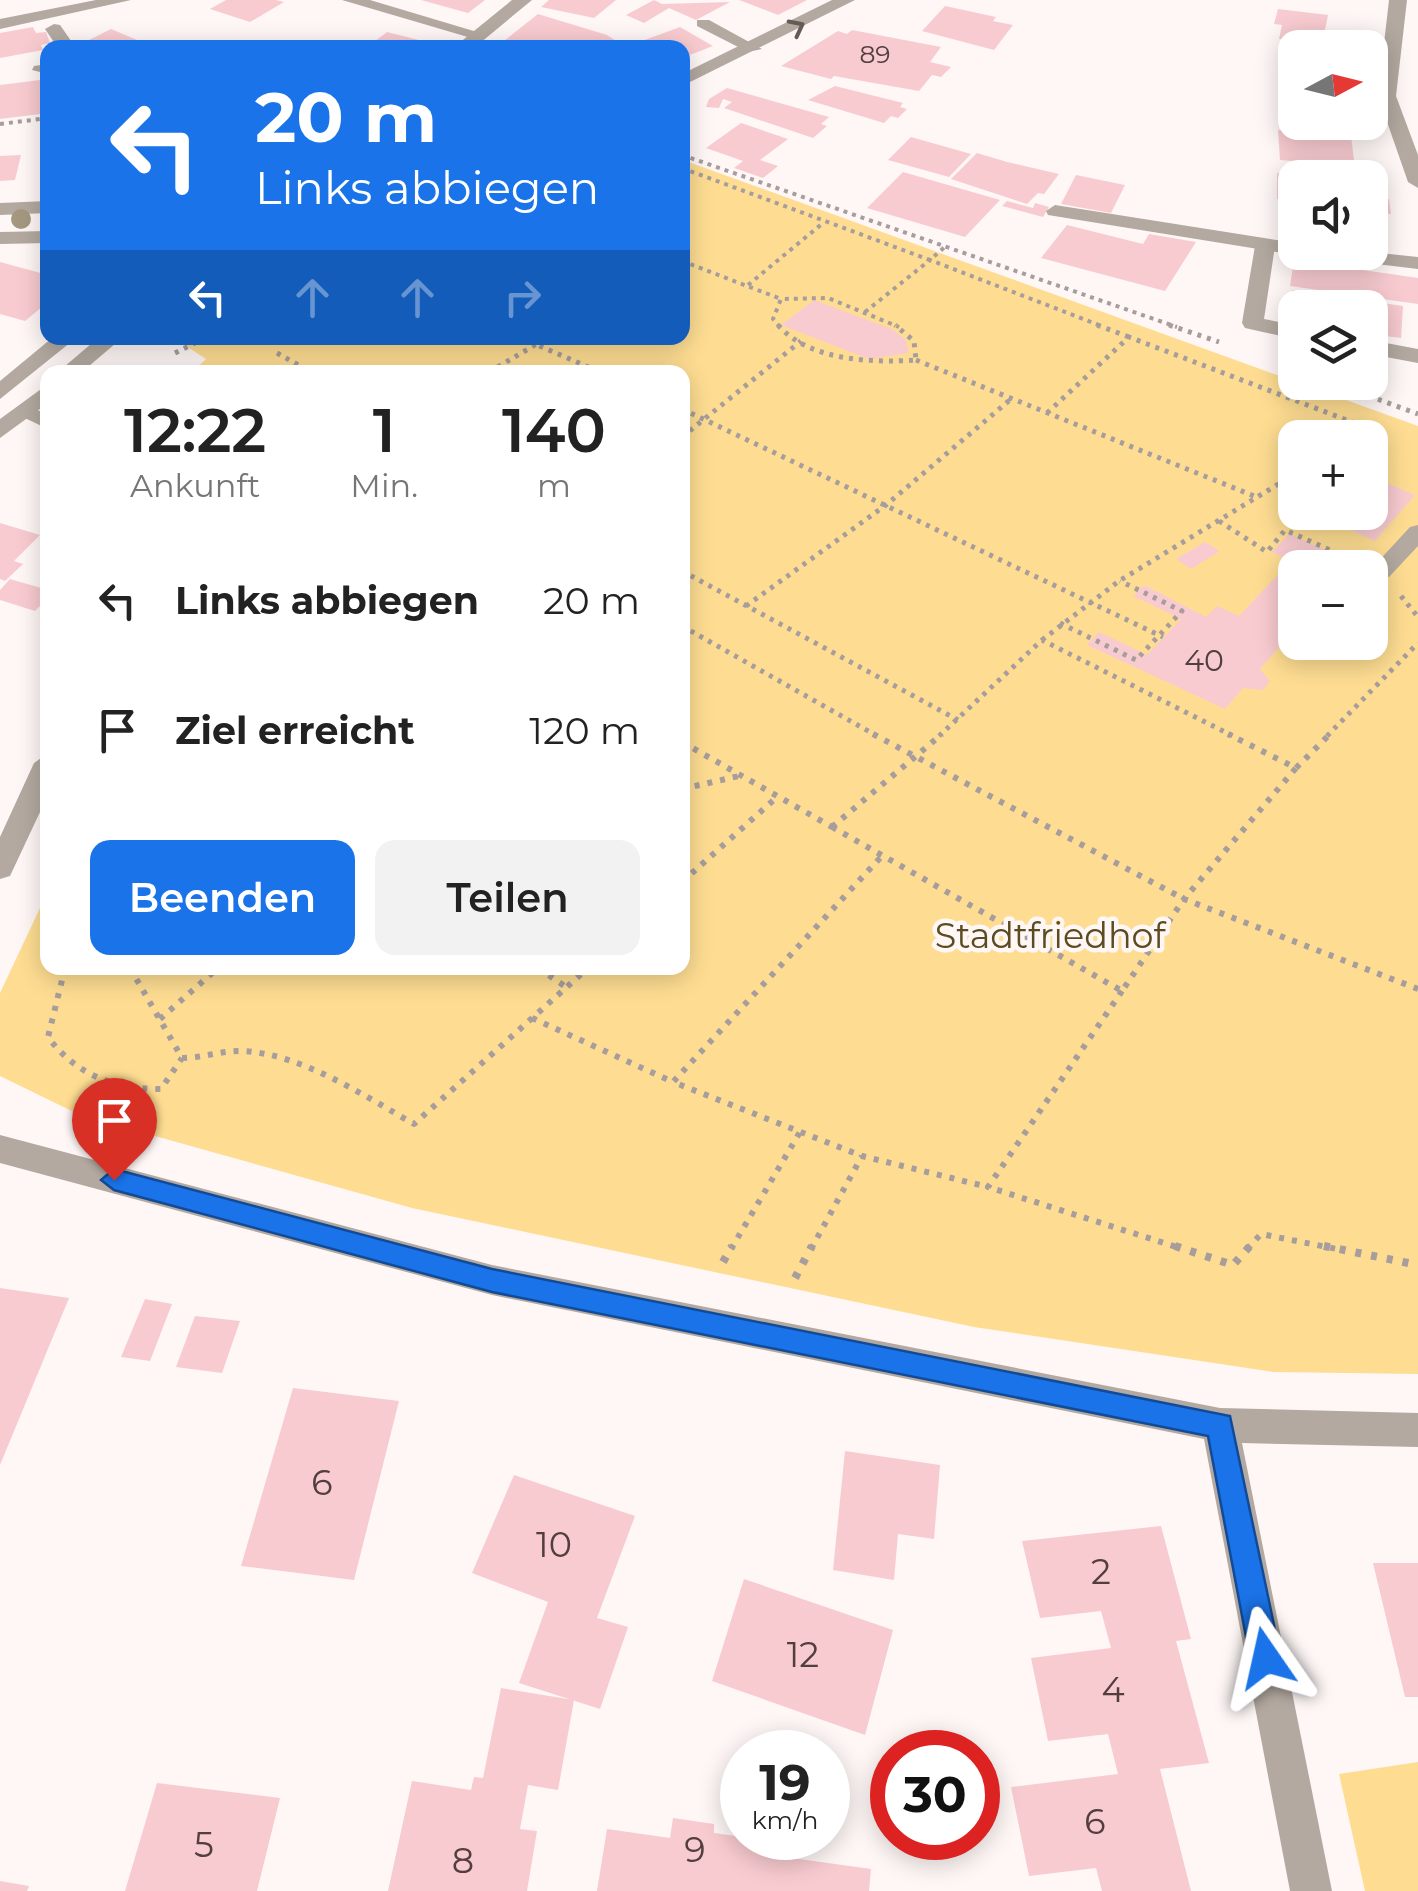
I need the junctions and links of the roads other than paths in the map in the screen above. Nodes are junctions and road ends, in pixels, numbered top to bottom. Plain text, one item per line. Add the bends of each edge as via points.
1 (122, 0) edge
2 (351, 0) edge
3 (523, 0) edge
4 (846, 0) edge
5 (1398, 0) edge
6 (0, 24) edge
7 (703, 24) dead end
8 (54, 29) dead end
9 (478, 36) junction
10 (62, 40) edge
11 (473, 40) edge
12 (754, 49) junction
13 (690, 77) edge
14 (1418, 182) edge
15 (40, 208) edge
16 (0, 209) edge
17 (1055, 211) dead end
18 (40, 237) edge
19 (0, 238) edge
20 (1265, 246) junction
21 (1278, 247) edge
22 (1388, 259) edge
23 (1418, 263) edge
24 (1278, 328) edge
25 (57, 345) edge
26 (103, 345) edge
27 (1388, 350) edge
28 (1418, 356) edge
29 (78, 365) edge
30 (0, 392) edge
31 (40, 395) edge
32 (12, 408) edge
33 (40, 419) edge
34 (0, 431) edge
35 (1418, 532) edge
36 (1388, 564) edge
37 (40, 780) edge
38 (0, 868) edge
39 (0, 1149) edge
40 (1220, 1425) junction
41 (1418, 1430) edge
42 (1312, 1891) edge

1 - 6 street
2 - 9 street
3 - 9 street
12 -> 4 street
5 - 14 street via 1387,96
7 - 12 lane
8 - 10 street
9 - 11 street
12 - 13 street
15 - 16 street
17 - 20 lane
18 - 19 street
20 - 21 lane
20 - 24 street via 1252,323
22 - 23 lane
25 - 30 street
26 - 29 street
27 - 28 street
31 - 32 street
32 - 33 street
32 - 34 street
35 - 36 lane
37 - 38 street
39 - 40 street via 492,1280
40 - 41 street
40 - 42 street

